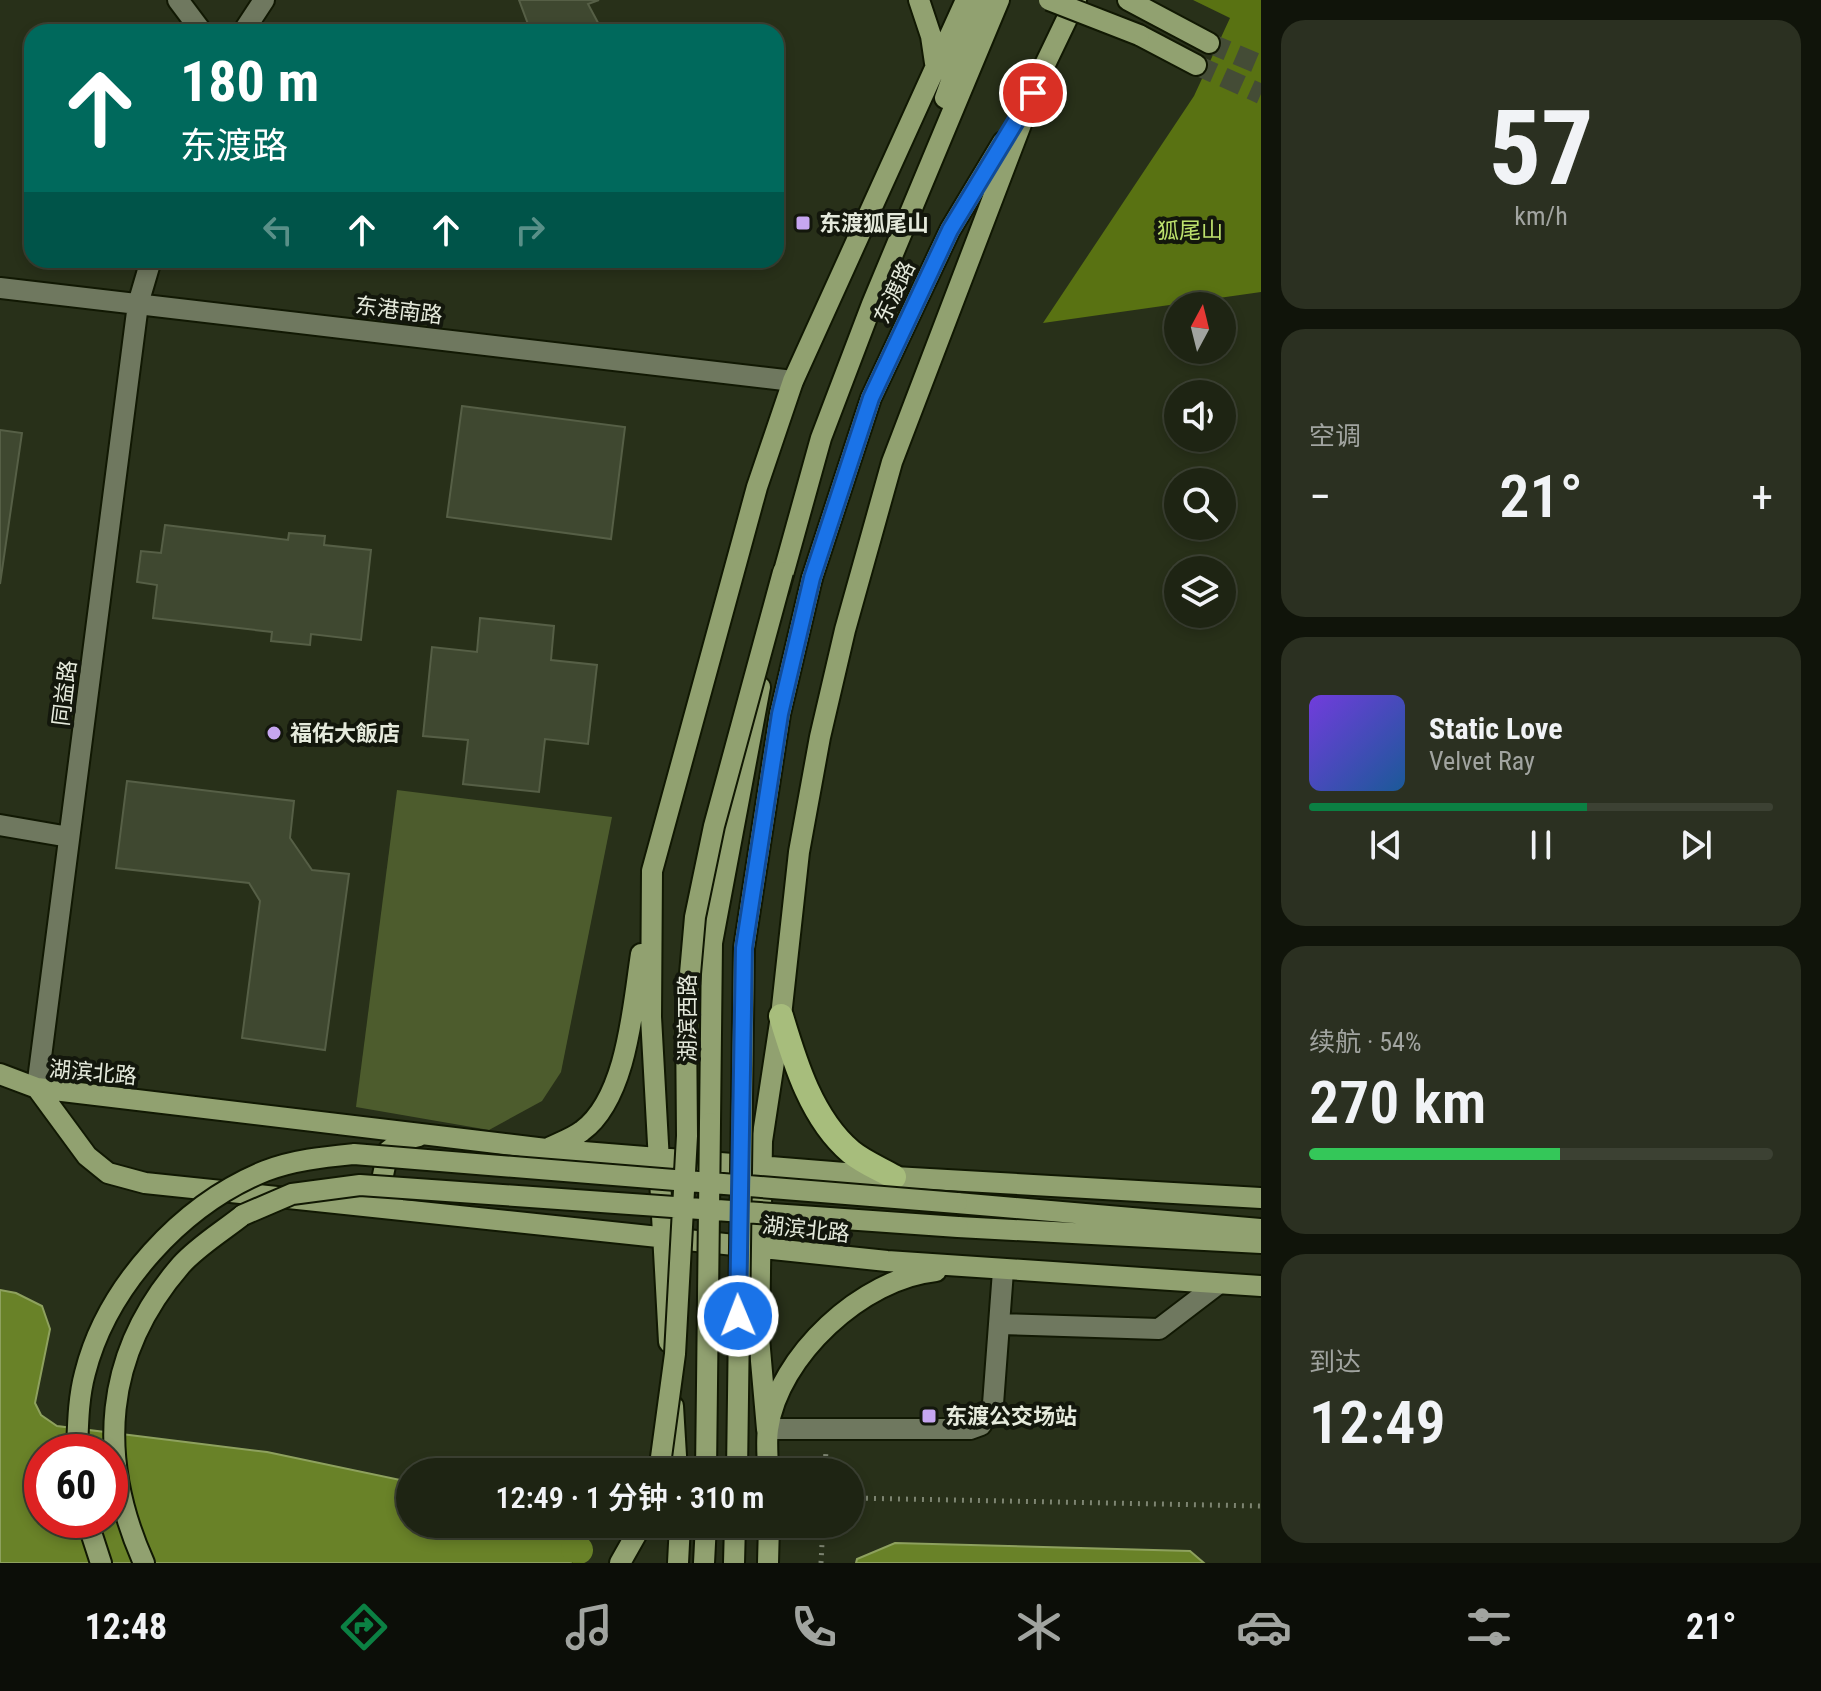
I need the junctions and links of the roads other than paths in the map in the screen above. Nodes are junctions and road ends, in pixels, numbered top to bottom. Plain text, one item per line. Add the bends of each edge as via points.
1 (178, 0) edge
2 (264, 0) edge
3 (919, 0) edge
4 (966, 0) edge
5 (980, 0) edge
6 (999, 0) edge
7 (1049, 0) edge
8 (1069, 0) edge
9 (1076, 0) edge
10 (1128, 0) edge
11 (196, 24) edge
12 (248, 24) edge
13 (1139, 35) junction
14 (1209, 43) tunnel mouth
15 (935, 63) junction
16 (1196, 65) tunnel mouth
17 (1033, 93) junction
18 (149, 268) edge
19 (0, 288) edge
20 (138, 304) junction
21 (872, 304) junction
22 (793, 381) junction
23 (783, 572) junction
24 (0, 825) edge
25 (69, 837) junction
26 (652, 871) junction
27 (781, 1016) junction
28 (0, 1074) edge
29 (37, 1088) junction
30 (427, 1135) junction
31 (546, 1149) junction
32 (661, 1158) junction
33 (762, 1165) junction
34 (894, 1177) junction
35 (1261, 1198) edge
36 (406, 1212) junction
37 (1261, 1229) edge
38 (662, 1237) junction
39 (1261, 1243) edge
40 (760, 1248) junction
41 (963, 1268) junction
42 (1003, 1271) junction
43 (1218, 1284) junction
44 (1261, 1286) edge
45 (1000, 1324) junction
46 (767, 1429) junction
47 (79, 1434) edge
48 (661, 1458) edge
49 (676, 1458) edge
50 (706, 1458) edge
51 (737, 1458) edge
52 (768, 1458) edge
53 (93, 1538) edge
54 (634, 1538) edge
55 (679, 1538) edge
56 (705, 1538) edge
57 (735, 1538) edge
58 (769, 1538) edge
59 (101, 1563) edge
60 (144, 1563) edge
61 (620, 1563) edge
62 (678, 1563) edge
63 (704, 1563) edge
64 (734, 1563) edge
65 (768, 1563) edge

1 - 11 street
2 - 12 street
3 - 15 main road
4 - 15 main road
5 - 21 main road
6 - 21 main road, 东渡路
7 - 13 main road, bridge
8 - 13 main road, bridge
9 - 17 main road, 东渡路
10 - 14 main road
13 - 16 main road
15 - 22 main road
17 - 27 main road via 892,462 845,630 799,852
17 - 51 main road, 东渡路, bridge via 950,230 871,398 812,578 780,714 744,948
18 - 20 street, 同益路
19 - 20 street, 东港南路
20 - 22 street, 东港南路
20 - 25 street, 同益路
21 - 23 main road, 东渡路 via 821,438
22 - 26 main road via 757,487
23 - 48 main road, bridge via 714,826 695,917 686,1019 687,1136 675,1354
23 - 50 main road, 湖滨西路, bridge via 712,943
24 - 25 street
25 - 29 street, 同益路
26 - 31 main road via 630,1030 611,1095 583,1131
26 - 32 main road via 651,1017
27 - 33 main road
27 - 34 highway via 797,1070 835,1135 852,1153
28 - 29 main road
29 - 30 main road, 湖滨北路
29 - 36 main road, 湖滨北路 via 79,1146 108,1173 145,1183
30 - 31 main road, 湖滨北路
30 - 36 main road via 402,1140 388,1151 383,1165 382,1180
31 - 32 main road, 湖滨北路
32 - 33 main road, 湖滨北路
32 - 38 main road
33 - 34 main road, 湖滨北路
33 - 40 main road
34 - 35 main road, 湖滨北路
36 - 38 main road, 湖滨北路
37 - 47 main road, bridge via 354,1154 312,1158 231,1186 160,1242 116,1300 95,1344 83,1387
38 - 40 main road, 湖滨北路
38 - 49 main road
39 - 60 main road, bridge via 360,1185 292,1194 243,1215 182,1264 142,1320 125,1359 116,1394 114,1462 130,1532
40 - 41 main road, 湖滨北路
40 - 46 main road via 759,1338
41 - 42 main road, 湖滨北路
41 - 46 main road via 902,1280 834,1319 783,1382
42 - 43 main road, 湖滨北路
42 - 45 street
43 - 44 main road, 湖滨北路
43 - 45 street via 1159,1329
45 - 46 street via 993,1404 981,1425
46 - 52 main road
53 - 59 main road
54 - 61 main road
55 - 62 main road
56 - 63 main road
57 - 64 main road
58 - 65 main road

